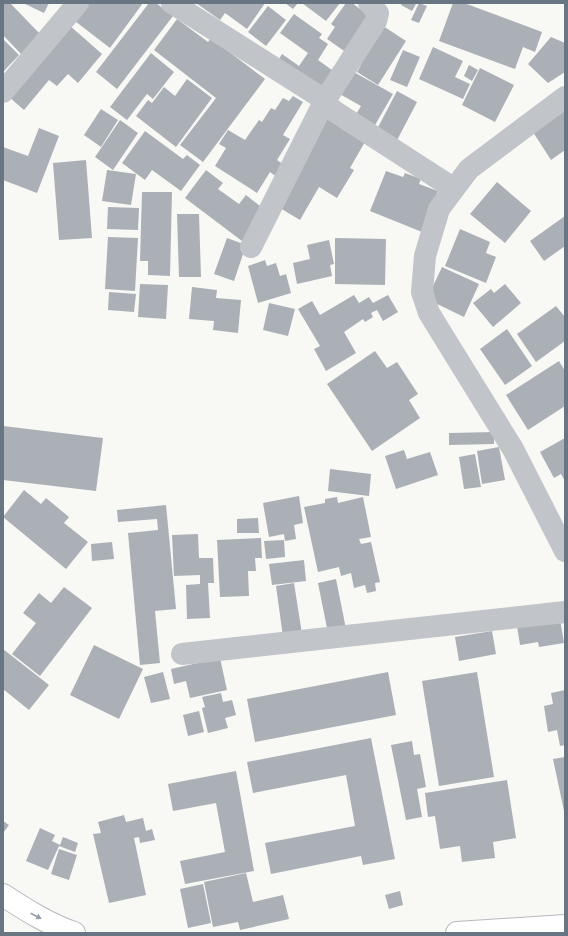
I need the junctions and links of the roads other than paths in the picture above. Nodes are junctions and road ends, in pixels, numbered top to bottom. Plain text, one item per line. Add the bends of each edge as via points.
1 (78, 3) edge
2 (172, 3) edge
3 (369, 3) edge
4 (3, 92) edge
5 (565, 97) edge
6 (324, 102) junction
7 (454, 188) junction
8 (251, 247) dead end
9 (565, 551) edge
10 (565, 612) edge
11 (182, 654) dead end
12 (3, 895) edge
13 (3, 912) edge
14 (565, 926) edge
15 (38, 933) edge
16 (74, 933) edge
17 (457, 933) edge

1 - 4 street
2 - 6 street via 317,95
3 - 6 street via 378,13 376,21
5 - 7 street via 469,169
6 - 7 street
6 - 8 street
7 - 9 street via 439,209 425,256 422,292 429,313 512,449
10 - 11 street
12 -> 16 main road via 29,912
13 - 15 main road
14 - 17 main road

